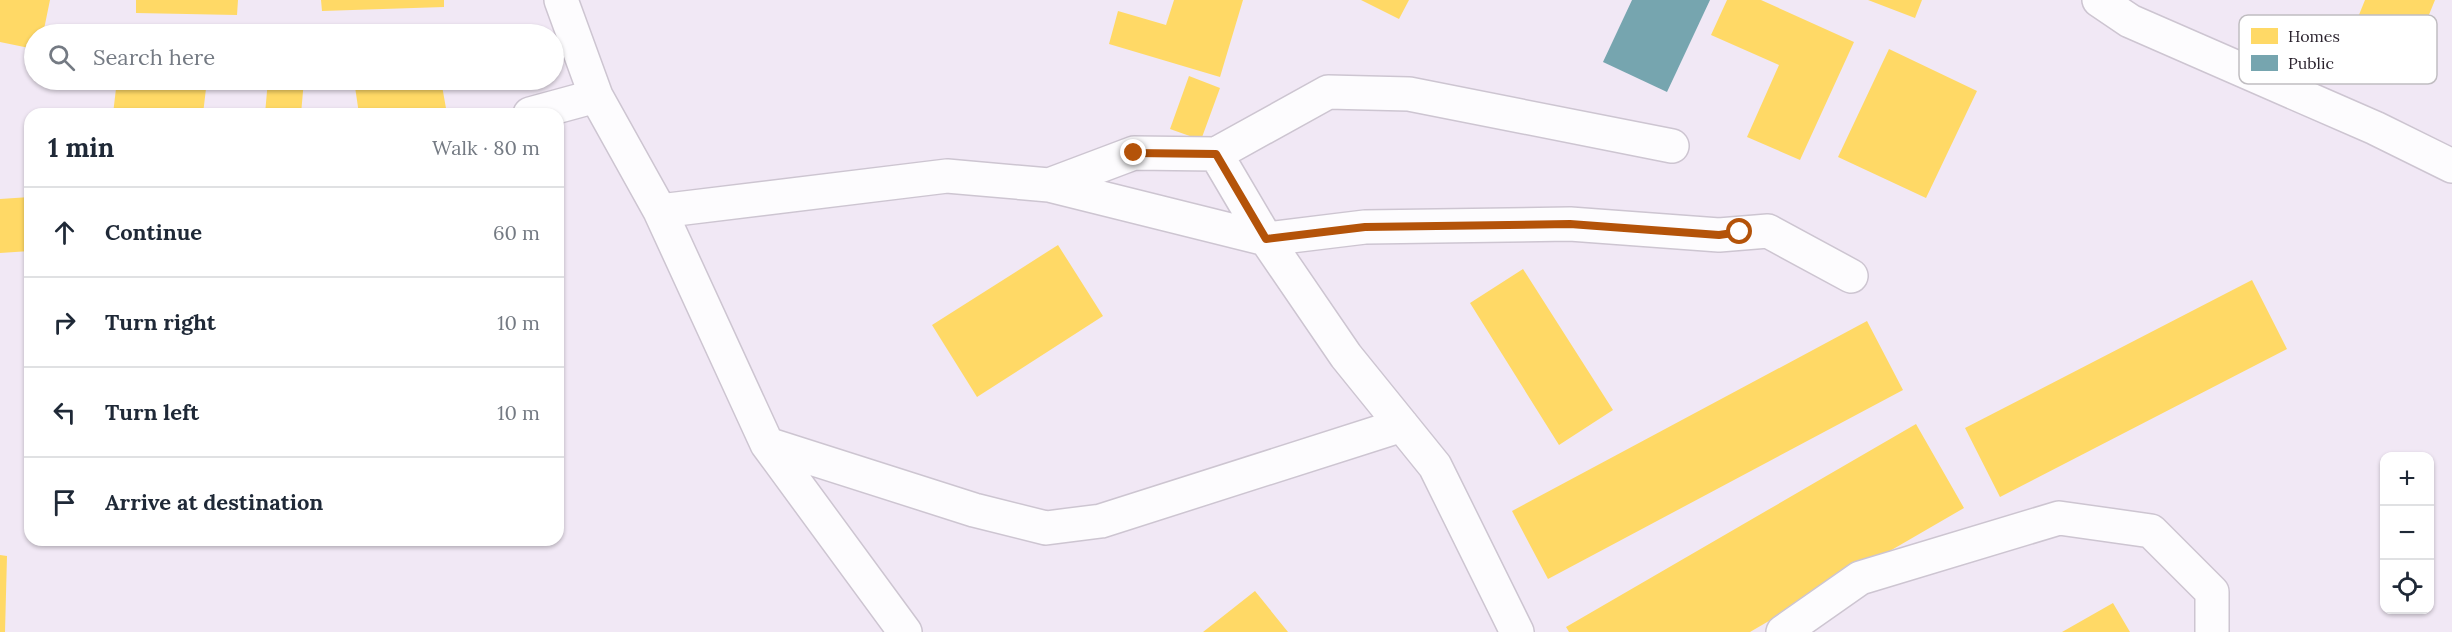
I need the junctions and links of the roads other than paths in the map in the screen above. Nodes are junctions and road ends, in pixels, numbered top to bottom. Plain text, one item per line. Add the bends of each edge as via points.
1 (561, 0) edge
2 (2099, 0) edge
3 (2239, 69) edge
4 (2274, 84) edge
5 (596, 96) junction
6 (552, 108) edge
7 (1672, 146) dead end
8 (1216, 154) junction
9 (2452, 166) edge
10 (1049, 184) junction
11 (660, 211) junction
12 (1266, 239) junction
13 (1851, 276) dead end
14 (1402, 425) junction
15 (767, 444) junction
16 (905, 632) edge
17 (1517, 632) edge
18 (1783, 632) edge
19 (2212, 632) edge

1 - 5 street
2 - 3 street via 2130,21
4 - 9 street
5 - 6 street
5 - 11 street
7 - 8 street via 1409,94 1328,92
8 - 10 street via 1134,153
8 - 12 street
10 - 11 street via 947,176
10 - 12 street
11 - 15 street
12 - 13 street via 1365,227 1559,224 1719,235 1768,231
12 - 14 street via 1346,356
14 - 15 street via 1101,520 1046,528 974,510
14 - 17 street via 1435,466
15 - 16 street
18 - 19 street via 1860,578 2059,518 2151,531 2212,592

